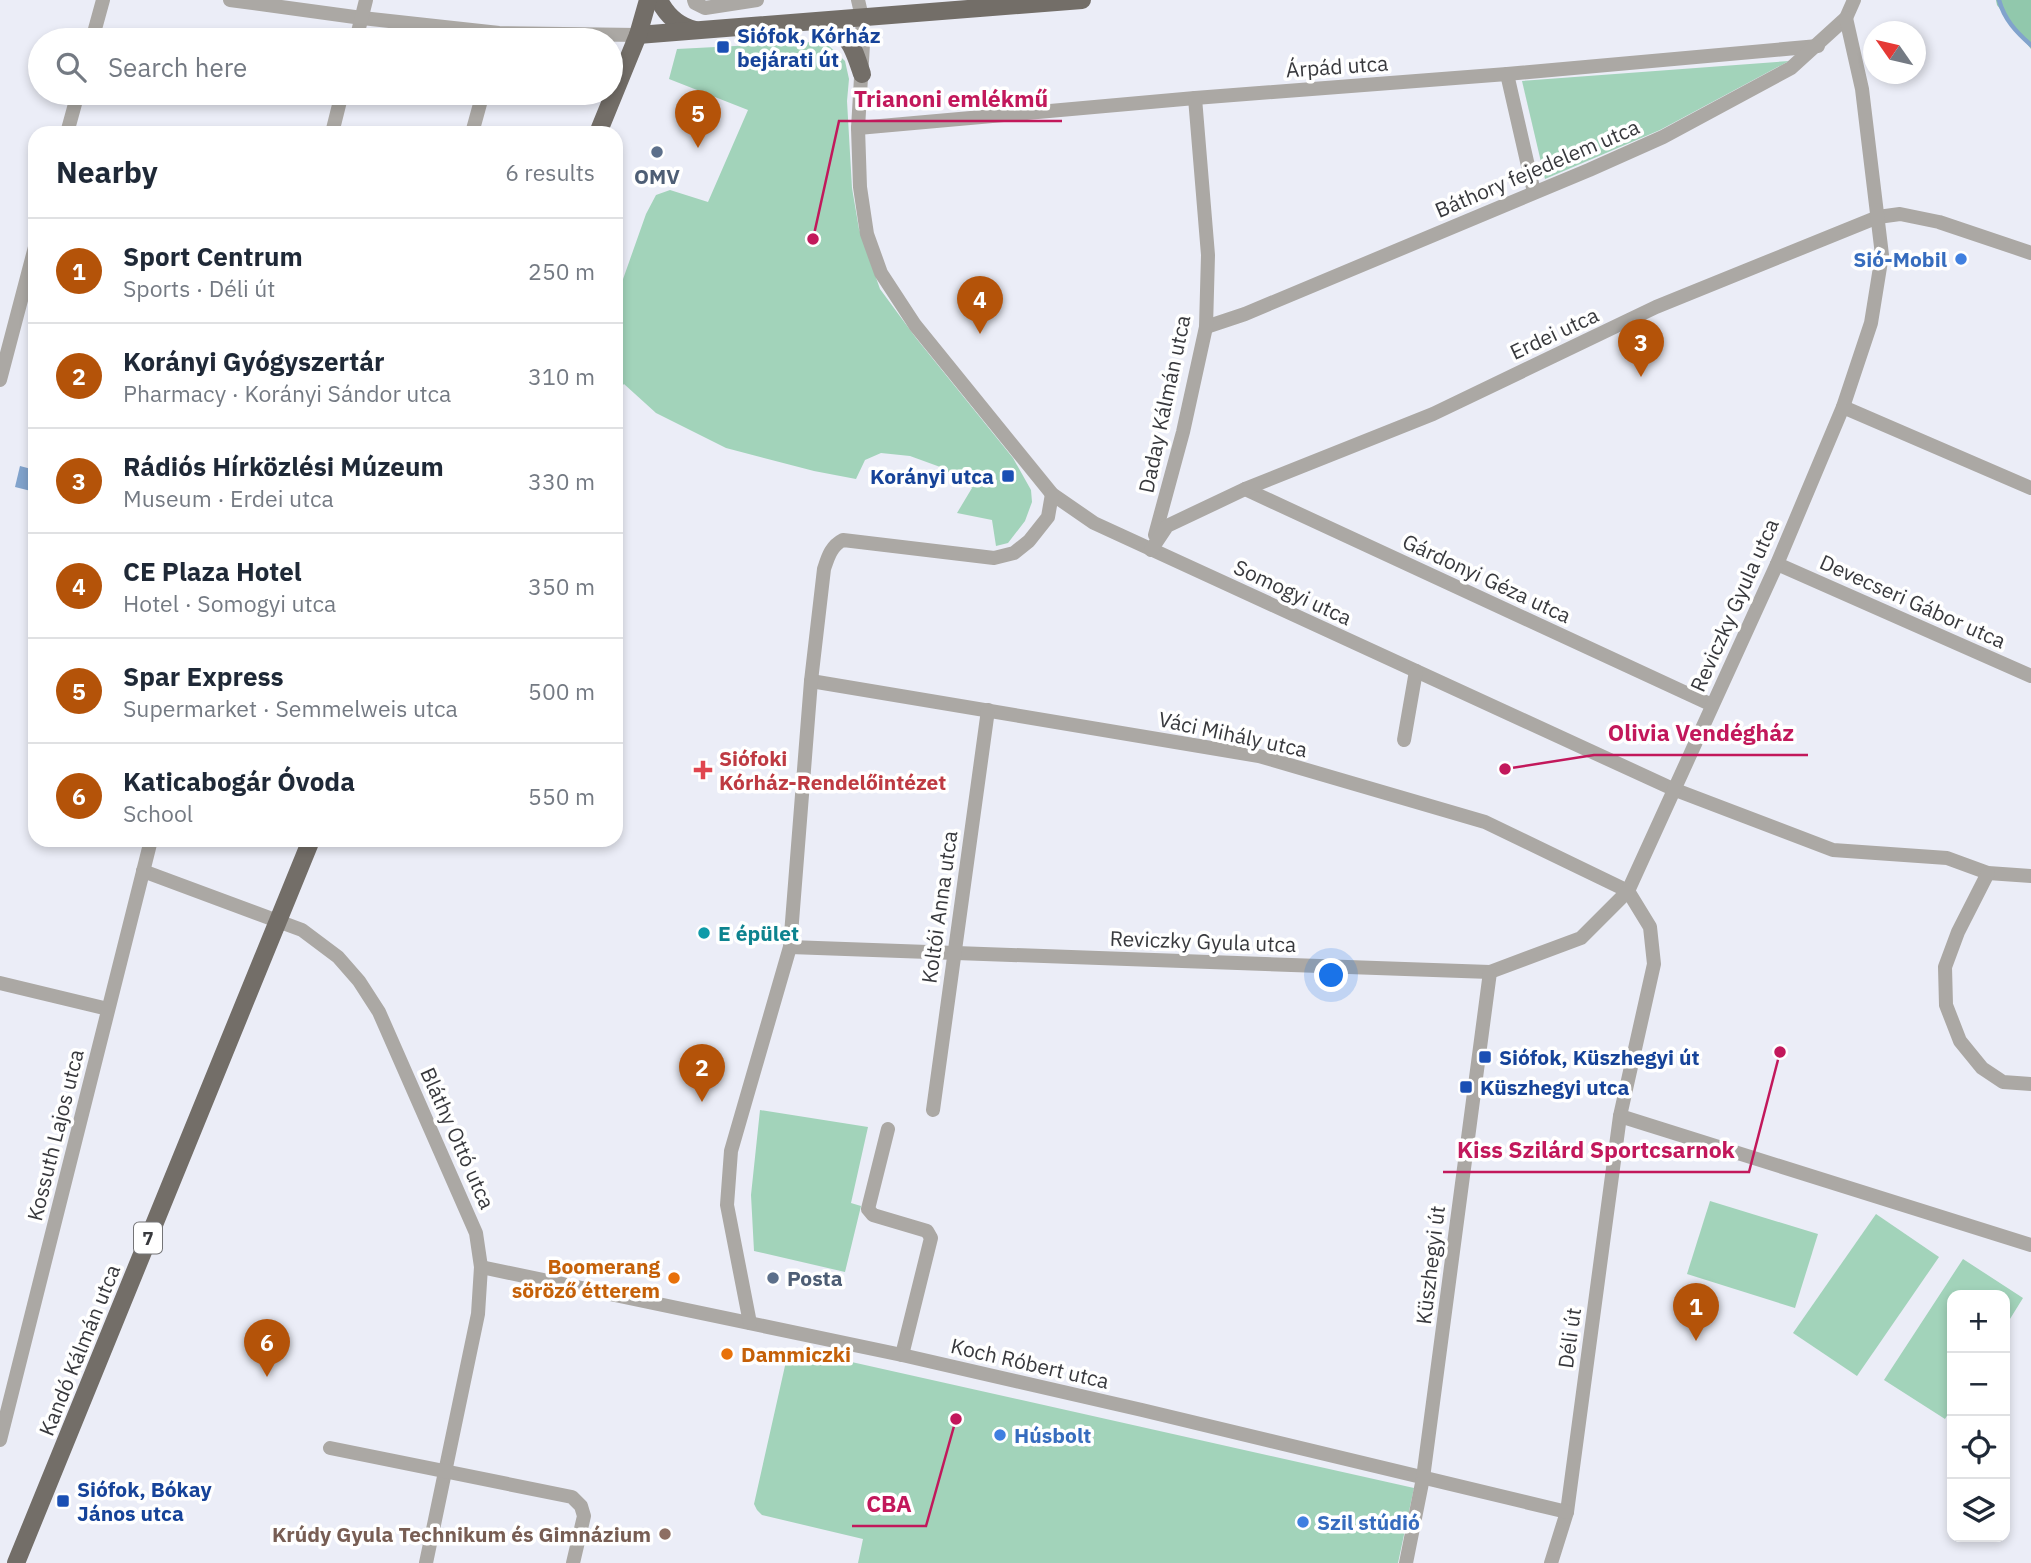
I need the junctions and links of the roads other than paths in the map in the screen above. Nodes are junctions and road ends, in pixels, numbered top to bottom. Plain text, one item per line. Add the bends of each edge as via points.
1 (103, 0) edge
2 (229, 0) edge
3 (366, 0) edge
4 (648, 0) edge
5 (659, 0) edge
6 (694, 0) edge
7 (757, 0) edge
8 (1082, 0) edge
9 (1854, 0) edge
10 (860, 9) edge
11 (362, 18) junction
12 (1846, 18) junction
13 (811, 22) junction
14 (95, 28) edge
15 (359, 28) edge
16 (434, 28) edge
17 (698, 31) junction
18 (623, 35) edge
19 (638, 35) junction
20 (1818, 46) junction
21 (623, 72) edge
22 (862, 74) junction
23 (1507, 74) junction
24 (1195, 99) junction
25 (75, 105) edge
26 (339, 105) edge
27 (479, 105) edge
28 (609, 105) edge
29 (69, 126) edge
30 (334, 126) edge
31 (473, 126) edge
32 (601, 126) edge
33 (859, 128) junction
34 (1534, 192) junction
35 (1878, 217) junction
36 (2031, 253) edge
37 (28, 274) edge
38 (1206, 327) junction
39 (0, 380) edge
40 (1843, 407) junction
41 (2031, 488) edge
42 (1245, 489) junction
43 (1052, 494) junction
44 (1152, 550) junction
45 (1777, 564) junction
46 (1416, 671) junction
47 (2031, 676) edge
48 (811, 681) junction
49 (1712, 705) junction
50 (988, 710) junction
51 (1404, 740) dead end
52 (1674, 789) junction
53 (149, 847) edge
54 (308, 847) edge
55 (143, 871) junction
56 (1988, 873) junction
57 (2031, 876) edge
58 (1628, 891) junction
59 (278, 920) junction
60 (790, 947) junction
61 (954, 954) junction
62 (1490, 972) junction
63 (0, 984) edge
64 (108, 1009) junction
65 (2031, 1084) edge
66 (933, 1110) dead end
67 (1620, 1116) junction
68 (888, 1129) dead end
69 (2031, 1245) edge
70 (481, 1267) junction
71 (750, 1323) junction
72 (902, 1355) junction
73 (0, 1440) edge
74 (330, 1448) dead end
75 (446, 1471) junction
76 (1423, 1478) junction
77 (1567, 1512) junction
78 (16, 1563) edge
79 (426, 1563) edge
80 (573, 1563) edge
81 (1406, 1563) edge
82 (1551, 1563) edge

1 - 14 street
2 - 11 street
3 - 11 street
4 - 19 main road
5 - 17 main road via 679,24
6 - 7 street via 705,8
8 - 10 main road
9 - 12 street, Báthory fejedelem utca
10 - 13 main road
10 - 22 street, Somogyi utca
11 - 15 street
11 - 16 street
12 - 20 street, Báthory fejedelem utca
12 - 35 street, Reviczky Gyula utca via 1861,89
13 - 17 main road
13 - 22 main road via 833,29 852,45
17 - 19 main road
18 - 19 street
19 - 21 main road
20 - 23 street, Árpád utca
20 - 34 street, Báthory fejedelem utca via 1791,68 1663,137
22 - 33 street, Somogyi utca
23 - 24 street, Árpád utca
23 - 34 street
24 - 33 street, Árpád utca
24 - 38 street, Daday Kálmán utca via 1208,255
25 - 29 street
26 - 30 street
27 - 31 street
28 - 32 main road
33 - 43 street, Somogyi utca via 867,234 881,273 915,325
34 - 38 street, Báthory fejedelem utca
35 - 36 street, Erdei utca via 1900,214 1939,222
35 - 40 street, Reviczky Gyula utca via 1882,255 1871,323
35 - 42 street, Erdei utca via 1656,307 1433,414
37 - 39 street
38 - 44 street, Daday Kálmán utca
40 - 41 street
40 - 45 street, Reviczky Gyula utca
42 - 44 street, Erdei utca via 1167,526
42 - 49 street, Gárdonyi Géza utca
43 - 44 street, Somogyi utca via 1094,523
43 - 48 street via 1048,517 1029,541 1014,553 994,558 858,541 835,544 824,569
44 - 46 street, Somogyi utca
45 - 47 street, Devecseri Gábor utca
45 - 49 street, Reviczky Gyula utca
46 - 51 street
46 - 52 street, Somogyi utca
48 - 50 street, Váci Mihály utca
48 - 60 street
49 - 52 street, Reviczky Gyula utca
50 - 58 street, Váci Mihály utca via 1259,756 1485,822
50 - 61 street, Koltói Anna utca
52 - 56 street, Somogyi utca via 1833,850 1947,858
52 - 58 street, Reviczky Gyula utca
53 - 55 street, Kossuth Lajos utca
54 - 59 main road, 7
55 - 59 street, Bláthy Ottó utca
55 - 64 street, Kossuth Lajos utca
56 - 57 street, Somogyi utca
56 - 65 street via 1945,967 1946,1005 1960,1041 1982,1068 2003,1082
58 - 62 street, Reviczky Gyula utca via 1581,938
58 - 67 street, Déli út via 1650,927 1654,964
59 - 70 street, Bláthy Ottó utca via 302,929 338,957 379,1012 476,1233
59 - 78 main road, Kandó Kálmán utca / 7
60 - 61 street, Reviczky Gyula utca
60 - 71 street via 731,1151 727,1205
61 - 62 street, Reviczky Gyula utca
61 - 66 street, Koltói Anna utca
62 - 76 street, Küszhegyi út
63 - 64 street
64 - 73 street, Kossuth Lajos utca
67 - 69 street
67 - 77 street, Déli út
68 - 72 street via 868,1209 873,1216 927,1231 931,1238
70 - 71 street, Koch Róbert utca
70 - 75 street, Bláthy Ottó utca via 478,1314
71 - 72 street, Koch Róbert utca
72 - 76 street, Koch Róbert utca
74 - 75 street
75 - 79 street, Bláthy Ottó utca
75 - 80 street via 572,1497 584,1516
76 - 77 street, Koch Róbert utca
76 - 81 street, Küszhegyi út
77 - 82 street, Déli út

